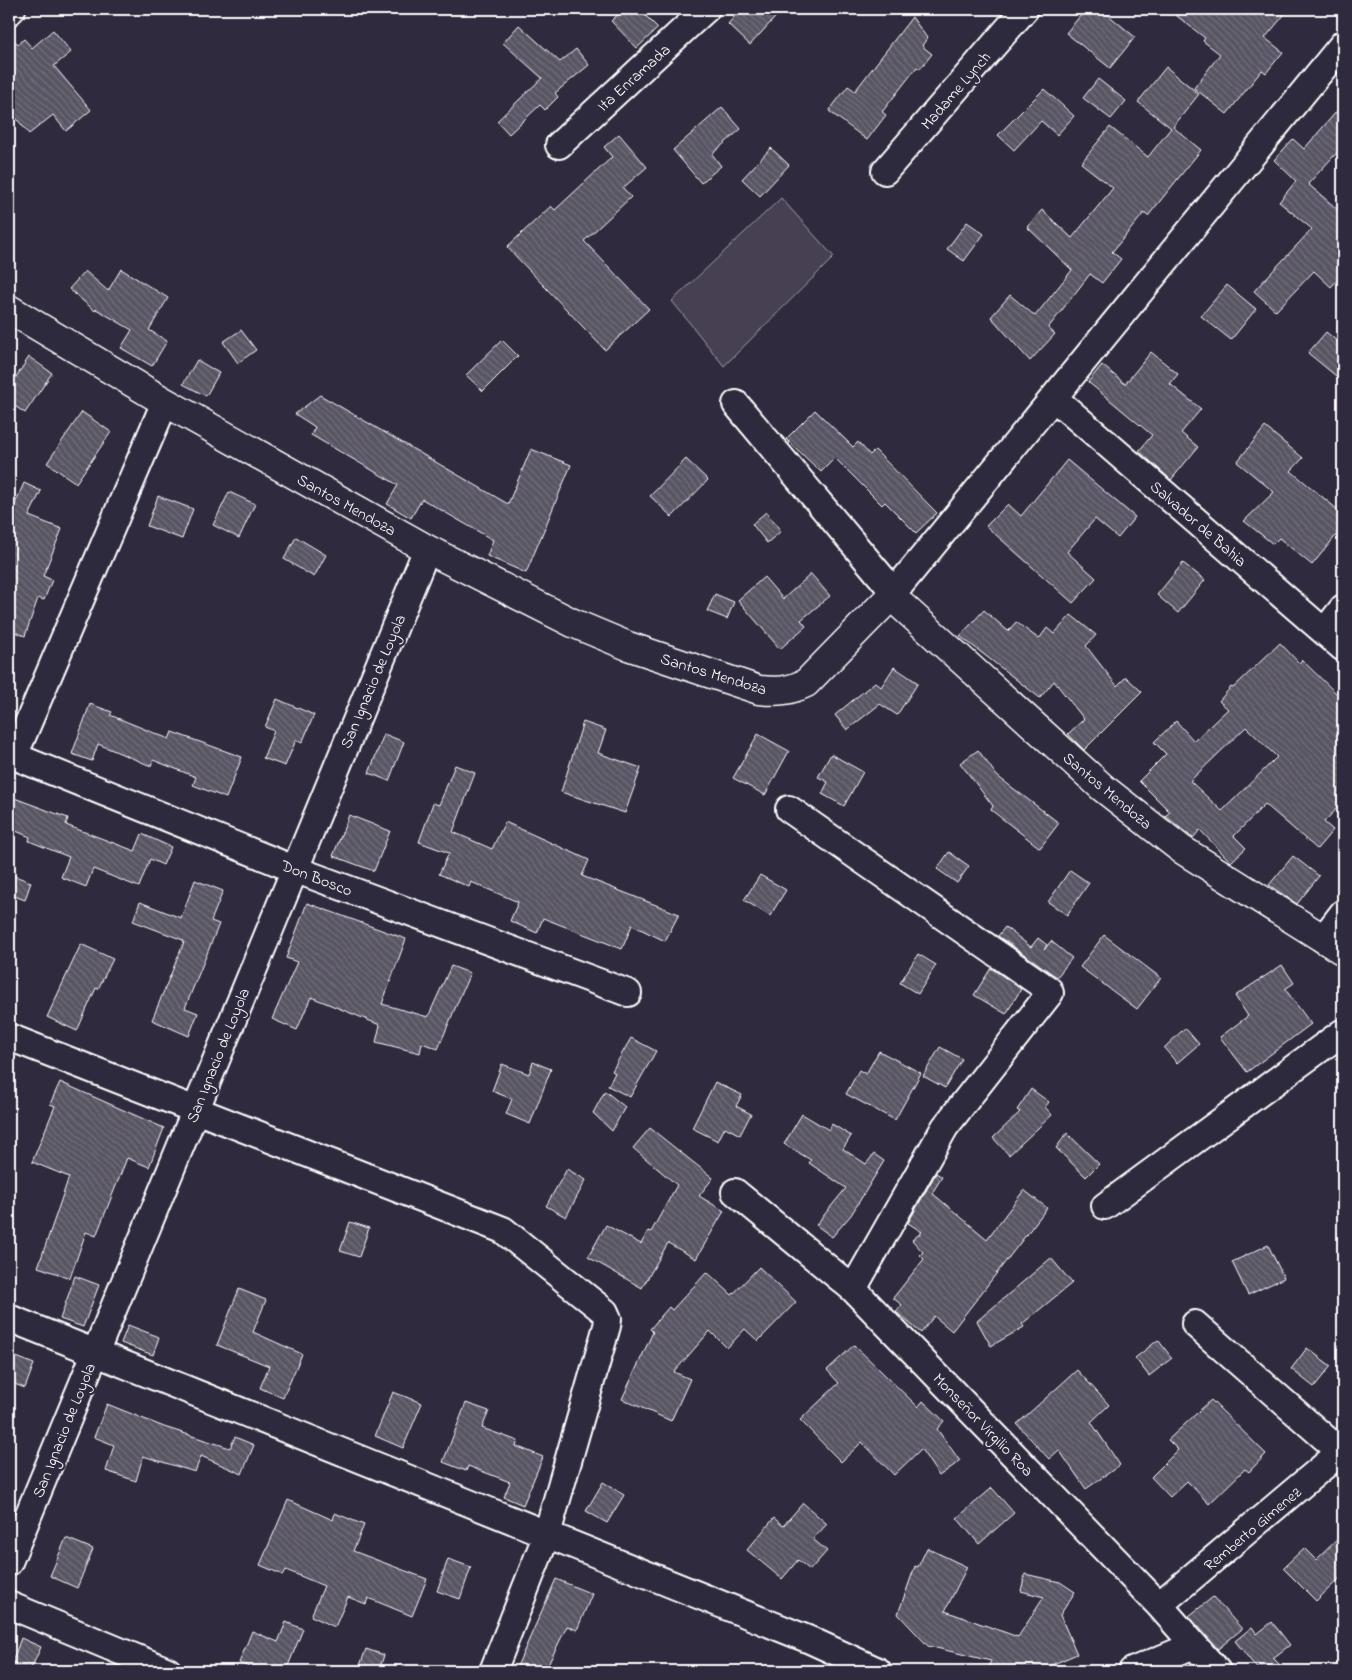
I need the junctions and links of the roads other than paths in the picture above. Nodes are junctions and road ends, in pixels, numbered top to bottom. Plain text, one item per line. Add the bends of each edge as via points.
1 (12, 9) edge
2 (706, 9) edge
3 (1025, 9) edge
4 (9, 12) edge
5 (1343, 44) edge
6 (559, 145) dead end
7 (884, 171) dead end
8 (9, 309) edge
9 (1054, 398) junction
10 (165, 402) junction
11 (736, 404) dead end
12 (427, 549) junction
13 (893, 594) junction
14 (1343, 608) edge
15 (1334, 639) edge
16 (11, 755) edge
17 (789, 809) dead end
18 (294, 869) junction
19 (1343, 913) edge
20 (1333, 945) edge
21 (628, 993) dead end
22 (1343, 1032) edge
23 (9, 1037) edge
24 (194, 1111) junction
25 (735, 1192) dead end
26 (1105, 1206) dead end
27 (853, 1289) junction
28 (9, 1318) edge
29 (1195, 1324) dead end
30 (95, 1353) junction
31 (1343, 1453) edge
32 (546, 1534) junction
33 (9, 1562) edge
34 (9, 1604) edge
35 (1159, 1606) junction
36 (1194, 1645) junction
37 (168, 1671) edge
38 (493, 1671) edge
39 (878, 1671) edge
40 (1132, 1671) edge
41 (1217, 1671) edge

1 - 4 street
2 - 6 street, Ita Enramada
3 - 7 street, Madame Lynch
5 - 9 street
8 - 10 street, Santos Mendoza
9 - 13 street
9 - 15 street, Salvador de Bahia
10 - 12 street, Santos Mendoza
10 - 16 street
11 - 13 street
12 - 13 street, Santos Mendoza via 572,624 759,690 776,692 790,691 806,683
12 - 18 street, San Ignacio de Loyola
13 - 20 street, Santos Mendoza via 1103,788 1181,849
14 - 15 street
16 - 18 street, Don Bosco
17 - 27 street via 1050,993 945,1127
18 - 21 street, Don Bosco
18 - 24 street, San Ignacio de Loyola
19 - 20 street
22 - 26 street
23 - 24 street
24 - 30 street, San Ignacio de Loyola
24 - 32 street via 503,1230 605,1312 607,1326
25 - 27 street, Monseñor Virgilio Roa
27 - 35 street, Monseñor Virgilio Roa
28 - 30 street
29 - 31 street
30 - 32 street
30 - 33 street, San Ignacio de Loyola
31 - 35 street, Remberto Gimenez
32 - 38 street
32 - 39 street via 810,1640
34 - 37 street
35 - 36 street, Monseñor Virgilio Roa
36 - 40 street
36 - 41 street, Monseñor Virgilio Roa

